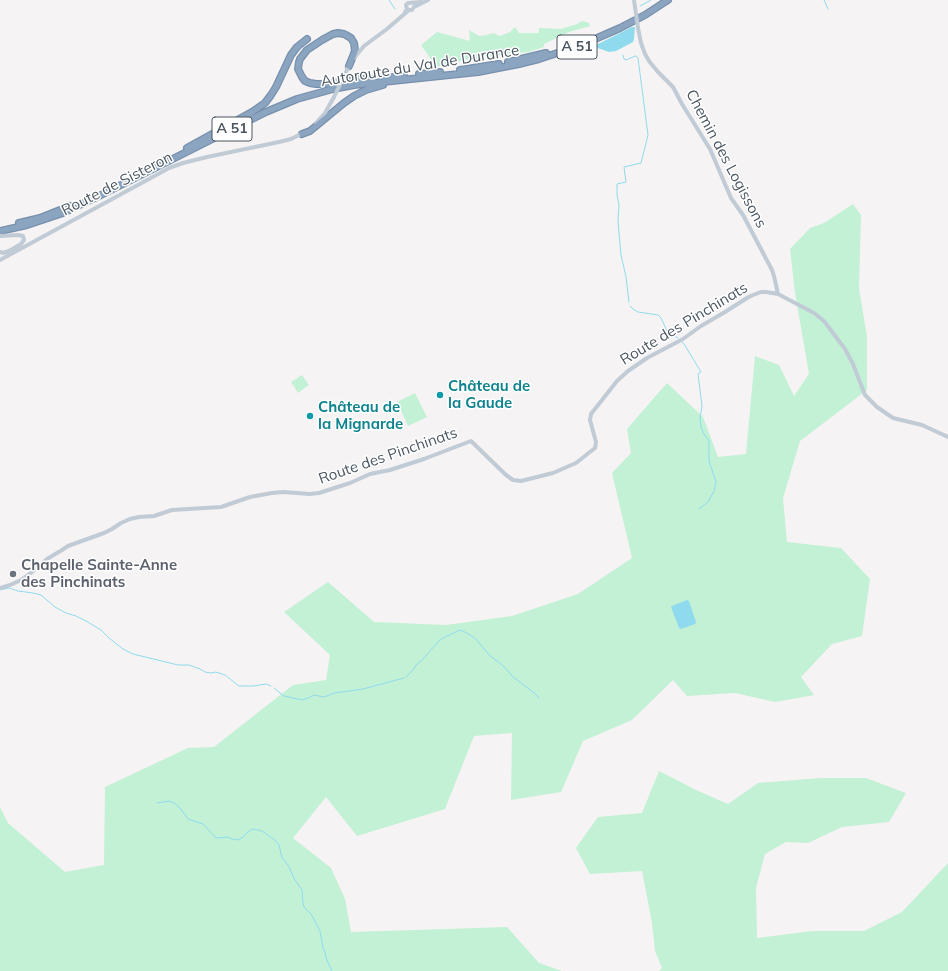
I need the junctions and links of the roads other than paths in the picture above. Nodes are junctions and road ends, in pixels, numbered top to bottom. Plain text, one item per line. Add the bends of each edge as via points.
1 (634, 0) edge
2 (662, 0) edge
3 (668, 0) edge
4 (426, 1) edge
5 (413, 5) junction
6 (408, 10) junction
7 (307, 39) dead end
8 (349, 66) junction
9 (478, 72) junction
10 (373, 79) junction
11 (302, 134) junction
12 (187, 148) junction
13 (0, 227) edge
14 (0, 231) edge
15 (0, 236) edge
16 (0, 252) edge
17 (0, 259) edge
18 (778, 294) junction
19 (948, 438) edge
20 (0, 588) edge

1 - 18 street, Chemin des Logissons, bridge via 645,54 658,72 672,85 706,141 729,194 772,270
2 - 10 highway, Autoroute du Val de Durance / A 51 via 615,26 552,52 460,70
3 - 9 highway, Autoroute du Val de Durance / A 51 via 620,28 579,46 539,59
4 - 5 street
5 - 6 street via 412,10
5 - 6 street via 410,2 407,4
6 - 8 street, Route de Sisteron via 364,46
7 - 12 highway via 291,55 276,87 265,103
8 - 10 highway via 355,51 354,43 349,36 341,33 333,34 307,50 298,62 302,77 310,83 328,84
8 - 11 street, Route de Sisteron, bridge via 328,109
9 - 11 highway via 376,86 354,96 310,131
9 - 14 highway, Autoroute du Val de Durance / A 51 via 333,89 297,99 266,112 63,214
10 - 12 highway, Autoroute du Val de Durance / A 51 via 328,87 282,101
11 - 17 street, Route de Sisteron via 291,139 178,165
12 - 13 highway, Autoroute du Val de Durance / A 51 via 58,211
15 - 16 street via 18,235 24,239 17,247
18 - 19 street, Route des Pinchinats via 824,321 845,349 865,394 877,407 893,418 922,425
18 - 20 street, Route des Pinchinats via 766,292 747,298 684,339 628,371 591,414 595,448 576,463 553,473 521,481 513,480 471,441 319,493 272,493 221,506 172,510 154,516 130,519 104,533 68,546 21,580

